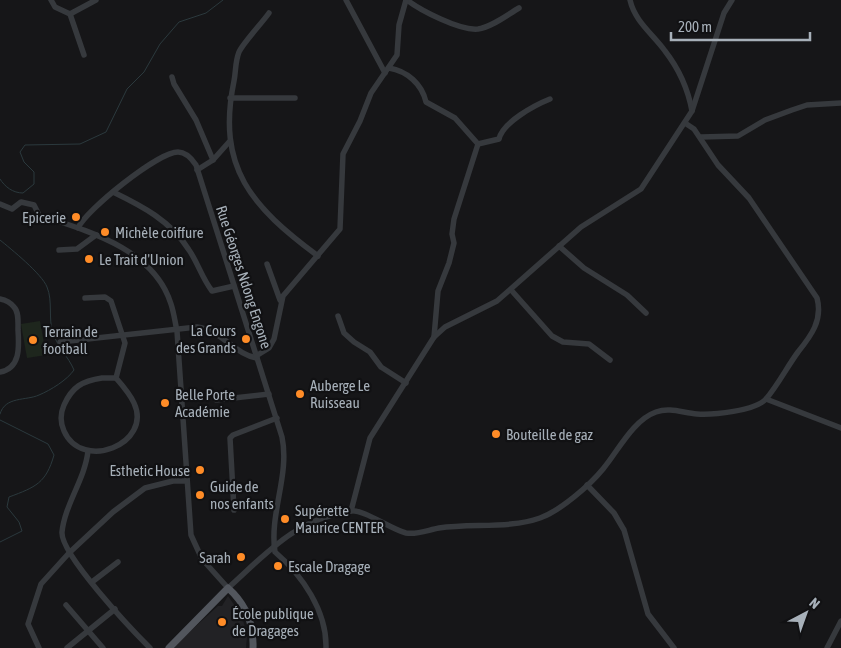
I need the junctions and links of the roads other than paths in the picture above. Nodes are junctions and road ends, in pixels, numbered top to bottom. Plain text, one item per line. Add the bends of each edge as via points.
1 (51, 0) edge
2 (96, 0) edge
3 (346, 0) edge
4 (406, 0) edge
5 (630, 0) edge
6 (732, 0) edge
7 (519, 8) dead end
8 (269, 13) dead end
9 (70, 14) junction
10 (84, 55) dead end
11 (390, 68) junction
12 (385, 73) junction
13 (172, 77) dead end
14 (230, 98) junction
15 (296, 98) dead end
16 (550, 99) dead end
17 (841, 102) edge
18 (692, 111) junction
19 (685, 123) junction
20 (701, 137) junction
21 (230, 142) junction
22 (478, 144) junction
23 (213, 160) junction
24 (197, 170) junction
25 (113, 192) junction
26 (0, 204) edge
27 (78, 228) junction
28 (96, 235) junction
29 (559, 246) junction
30 (59, 250) dead end
31 (318, 256) junction
32 (267, 264) dead end
33 (234, 286) junction
34 (512, 290) junction
35 (0, 298) edge
36 (85, 298) dead end
37 (280, 300) junction
38 (646, 313) dead end
39 (338, 316) dead end
40 (177, 331) junction
41 (125, 336) junction
42 (434, 337) junction
43 (60, 342) dead end
44 (257, 357) junction
45 (610, 360) dead end
46 (0, 372) edge
47 (116, 378) junction
48 (406, 383) junction
49 (269, 394) junction
50 (766, 399) junction
51 (216, 400) dead end
52 (277, 418) junction
53 (841, 428) edge
54 (88, 451) junction
55 (186, 481) junction
56 (587, 485) junction
57 (234, 510) dead end
58 (351, 511) junction
59 (274, 545) junction
60 (70, 553) junction
61 (118, 562) dead end
62 (92, 582) junction
63 (228, 588) junction
64 (66, 605) dead end
65 (115, 609) junction
66 (841, 621) edge
67 (89, 630) junction
68 (39, 648) edge
69 (66, 648) edge
70 (103, 648) edge
71 (150, 648) edge
72 (169, 648) edge
73 (253, 648) edge
74 (326, 648) edge
75 (674, 648) edge
76 (827, 648) edge

1 - 9 street via 55,7
2 - 9 street
3 - 12 street
4 - 7 street via 446,20 476,29 486,27
4 - 11 street via 399,25 397,55
5 - 18 street via 637,18 666,52 680,75 688,91
6 - 18 street via 724,13
8 - 14 street via 240,50
9 - 10 street
11 - 12 street
11 - 22 street via 408,73 424,93 426,102 455,118
12 - 31 street via 371,93 343,154 340,229
13 - 23 street
14 - 15 street
14 - 21 street
16 - 22 street via 519,116 499,138
17 - 20 street via 807,105 785,112 738,136
18 - 19 street
19 - 20 street
19 - 29 street via 641,189 581,227
20 - 50 street via 718,165 749,198 810,286 818,304 819,314 813,332
21 - 23 street
21 - 31 street via 253,200 283,230
22 - 42 street via 454,218 454,243 438,291
23 - 24 street
24 - 25 street, Rue Géorges Ndong Engone via 188,156 174,153 142,170
24 - 33 street, Rue Géorges Ndong Engone
25 - 27 street, Rue Géorges Ndong Engone via 82,220
25 - 33 street via 144,207 173,230 189,250 212,291
26 - 27 street via 12,209 21,202 27,203 37,208 40,216
27 - 28 street
28 - 30 street via 77,249
28 - 40 street via 124,249 153,272 172,304
29 - 34 street
29 - 38 street via 603,282 627,295
31 - 37 street
32 - 37 street
33 - 44 street, Rue Géorges Ndong Engone
34 - 42 street via 489,306 445,327
34 - 45 street via 552,336 563,342 589,344
35 - 46 street via 8,301 17,312 19,344 17,360
36 - 41 street via 108,298
37 - 44 street via 274,339 269,348
39 - 48 street via 344,332 354,342 370,352 381,368
40 - 41 street
40 - 44 street via 197,327 212,330 248,356
40 - 55 street
41 - 43 street
41 - 47 street
42 - 48 street
44 - 49 street, Rue Géorges Ndong Engone
47 - 54 street via 135,404 138,420 130,436 118,446 103,452
47 - 54 street via 102,378 74,388 60,414 65,433 71,441
48 - 58 street via 370,438
49 - 51 street
49 - 52 street, Rue Géorges Ndong Engone
50 - 53 street
50 - 56 street via 754,406 715,414 670,410 651,414 639,423
52 - 57 street via 230,438
52 - 59 street, Rue Géorges Ndong Engone via 284,451
54 - 60 street via 87,463 62,533
55 - 60 street via 145,488 113,512
55 - 63 street via 193,542 202,559
56 - 58 street via 550,513 535,519 416,533 399,531
56 - 75 street via 621,523 648,614
58 - 59 street via 297,529
59 - 63 street
59 - 74 street via 275,552 312,598 323,624
60 - 62 street
60 - 68 street via 41,584 34,601 28,624
61 - 62 street
62 - 65 street
63 - 72 main road
63 - 73 main road via 249,618
64 - 67 street
65 - 67 street
65 - 71 street
66 - 76 street
67 - 69 street
67 - 70 street

